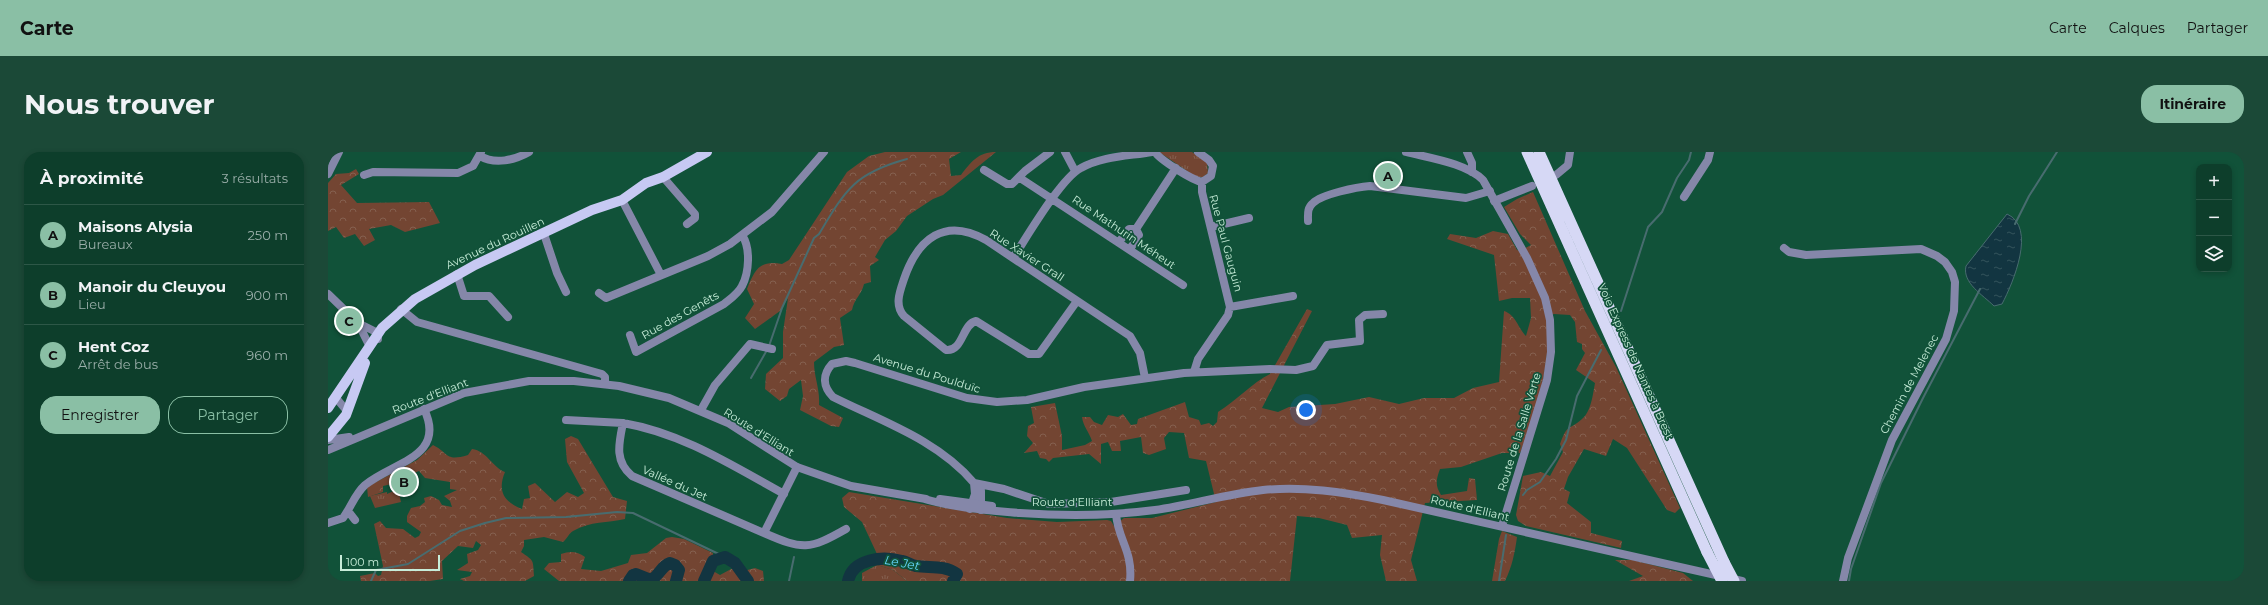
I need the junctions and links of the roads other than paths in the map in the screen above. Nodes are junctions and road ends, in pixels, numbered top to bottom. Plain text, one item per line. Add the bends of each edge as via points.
1 (339, 152) edge
2 (529, 152) edge
3 (707, 152) edge
4 (824, 152) edge
5 (1050, 152) edge
6 (1065, 152) edge
7 (1154, 152) edge
8 (1198, 152) edge
9 (1406, 152) edge
10 (1467, 152) edge
11 (1522, 152) edge
12 (1527, 152) edge
13 (1539, 152) edge
14 (1570, 152) edge
15 (1710, 152) edge
16 (481, 154) edge
17 (1176, 168) junction
18 (984, 170) dead end
19 (1075, 171) junction
20 (1472, 172) junction
21 (328, 174) edge
22 (364, 175) dead end
23 (1556, 175) dead end
24 (661, 178) junction
25 (1020, 178) junction
26 (1202, 182) junction
27 (1532, 186) dead end
28 (1490, 192) junction
29 (1684, 197) dead end
30 (1053, 199) junction
31 (1494, 201) junction
32 (623, 203) junction
33 (1249, 218) dead end
34 (1308, 221) dead end
35 (687, 224) dead end
36 (1211, 227) junction
37 (1136, 229) junction
38 (544, 234) junction
39 (742, 235) junction
40 (1119, 242) junction
41 (1784, 248) dead end
42 (1130, 249) junction
43 (1013, 258) junction
44 (457, 274) junction
45 (661, 275) junction
46 (1183, 285) dead end
47 (566, 292) dead end
48 (600, 293) dead end
49 (328, 294) edge
50 (1592, 294) junction
51 (1293, 296) dead end
52 (1076, 301) junction
53 (1230, 307) junction
54 (402, 311) junction
55 (1383, 314) dead end
56 (508, 317) dead end
57 (358, 323) junction
58 (378, 333) junction
59 (630, 335) dead end
60 (369, 345) junction
61 (772, 349) dead end
62 (362, 367) junction
63 (1194, 372) junction
64 (1145, 378) junction
65 (605, 384) junction
66 (336, 398) junction
67 (328, 408) edge
68 (424, 409) junction
69 (701, 410) junction
70 (347, 411) junction
71 (566, 420) dead end
72 (623, 423) junction
73 (356, 437) junction
74 (328, 439) edge
75 (328, 450) edge
76 (797, 467) junction
77 (977, 484) junction
78 (1186, 490) dead end
79 (784, 494) junction
80 (971, 506) junction
81 (981, 507) junction
82 (348, 511) junction
83 (1116, 514) junction
84 (355, 520) dead end
85 (328, 523) edge
86 (1502, 526) junction
87 (846, 529) dead end
88 (764, 533) junction
89 (1130, 581) edge
90 (1722, 581) edge
91 (1734, 581) edge
92 (1742, 581) edge
93 (1843, 581) edge

1 - 21 street
2 - 16 street via 501,161 489,160
3 - 24 main road, Avenue du Rouillen
4 - 39 street via 776,208
5 - 25 street via 1025,171
6 - 19 street
7 - 17 street
7 - 19 street via 1102,160
8 - 26 street via 1213,166 1211,176
9 - 20 street
10 - 20 street via 1472,163
11 - 50 highway via 1559,235
12 - 50 highway, Voie Express de Nantes à Brest
13 - 91 highway, Voie Express de Nantes à Brest, bridge
14 - 23 street via 1568,165
15 - 29 street via 1708,160
16 - 22 street via 471,168 458,173 373,172
17 - 26 street
17 - 37 street
18 - 25 street via 1009,185
19 - 30 street
20 - 28 street, Route de la Salle Verte via 1483,180
24 - 32 main road, Avenue du Rouillen
24 - 35 street via 695,214 695,218
25 - 30 street, Rue Mathurin Méheut
26 - 36 street, Rue Paul Gauguin via 1201,190
27 - 31 street
28 - 31 street, Route de la Salle Verte
28 - 34 street via 1466,198 1370,186 1358,187 1315,201 1308,210
30 - 40 street, Rue Mathurin Méheut
30 - 43 street
31 - 86 street, Route de la Salle Verte via 1527,258 1545,298 1552,343 1544,392
32 - 38 main road, Avenue du Rouillen via 576,219
32 - 45 street
33 - 36 street
36 - 53 street, Rue Paul Gauguin
37 - 40 street via 1127,230
37 - 42 street via 1139,235
38 - 44 main road, Avenue du Rouillen
38 - 47 street
39 - 45 street via 708,256
39 - 59 street, Rue des Genêts via 748,248 748,261 742,286 735,295 724,304 636,352
40 - 42 street, Rue Mathurin Méheut
41 - 93 street, Chemin de Melenec via 1806,255 1920,249 1942,259 1954,276 1954,311 1946,339 1892,440 1848,558
42 - 46 street, Rue Mathurin Méheut
43 - 52 street, Rue Xavier Grall
43 - 52 street, Rue Xavier Grall via 986,240 971,234 953,231 934,236 919,247 909,265 899,296 901,313 946,350 956,347 971,324 976,321 1028,354 1036,356
44 - 54 main road, Avenue du Rouillen via 426,292
44 - 56 street via 464,296 489,296
45 - 48 street via 606,298
49 - 57 street
50 - 90 highway, Voie Express de Nantes à Brest, bridge
51 - 53 street
52 - 64 street, Rue Xavier Grall via 1133,339 1141,356
53 - 63 street, Rue Paul Gauguin via 1228,315 1198,359
54 - 58 main road, Avenue du Rouillen
54 - 62 main road, Avenue du Rouillen
54 - 65 street via 417,322 602,374
55 - 63 street, Avenue du Poulduïc via 1365,315 1359,320 1360,341 1327,345 1313,366 1296,370 1270,368
57 - 58 street
57 - 60 street
58 - 60 main road, Avenue du Rouillen
58 - 62 street, Avenue du Rouillen via 379,337
60 - 66 main road, Avenue du Rouillen
61 - 69 street via 750,344 721,377
62 - 70 main road, Avenue du Rouillen
63 - 64 street, Avenue du Poulduïc
64 - 77 street, Avenue du Poulduïc via 1078,388 1027,400 997,402 967,398 846,361 838,361 828,369 825,373 825,385 833,397 921,440
65 - 68 street, Route d'Elliant via 565,380 519,383 464,393
65 - 69 street, Route d'Elliant via 658,395
66 - 67 main road, Avenue du Rouillen
66 - 70 street
68 - 73 street, Route d'Elliant
68 - 82 street via 430,425 425,446 367,484
69 - 76 street, Route d'Elliant via 735,427
70 - 74 main road, Avenue du Rouillen
71 - 72 street
72 - 79 street via 654,430 699,447
72 - 88 street, Vallée du Jet via 618,452 623,466 632,476
73 - 74 street, Route d'Elliant
73 - 75 street, Route d'Elliant
76 - 79 street
76 - 80 street, Route d'Elliant via 851,486
77 - 78 street via 1004,489 1049,504 1111,502
77 - 80 street
77 - 81 street
79 - 88 street
80 - 81 street, Route d'Elliant
81 - 83 street, Route d'Elliant via 1062,516
82 - 84 street
82 - 85 street via 341,520
83 - 86 street, Route d'Elliant via 1157,510 1263,490 1318,490 1356,494
83 - 89 street via 1117,525 1130,555
86 - 92 street, Route d'Elliant
87 - 88 street, Vallée du Jet via 811,546 789,543

